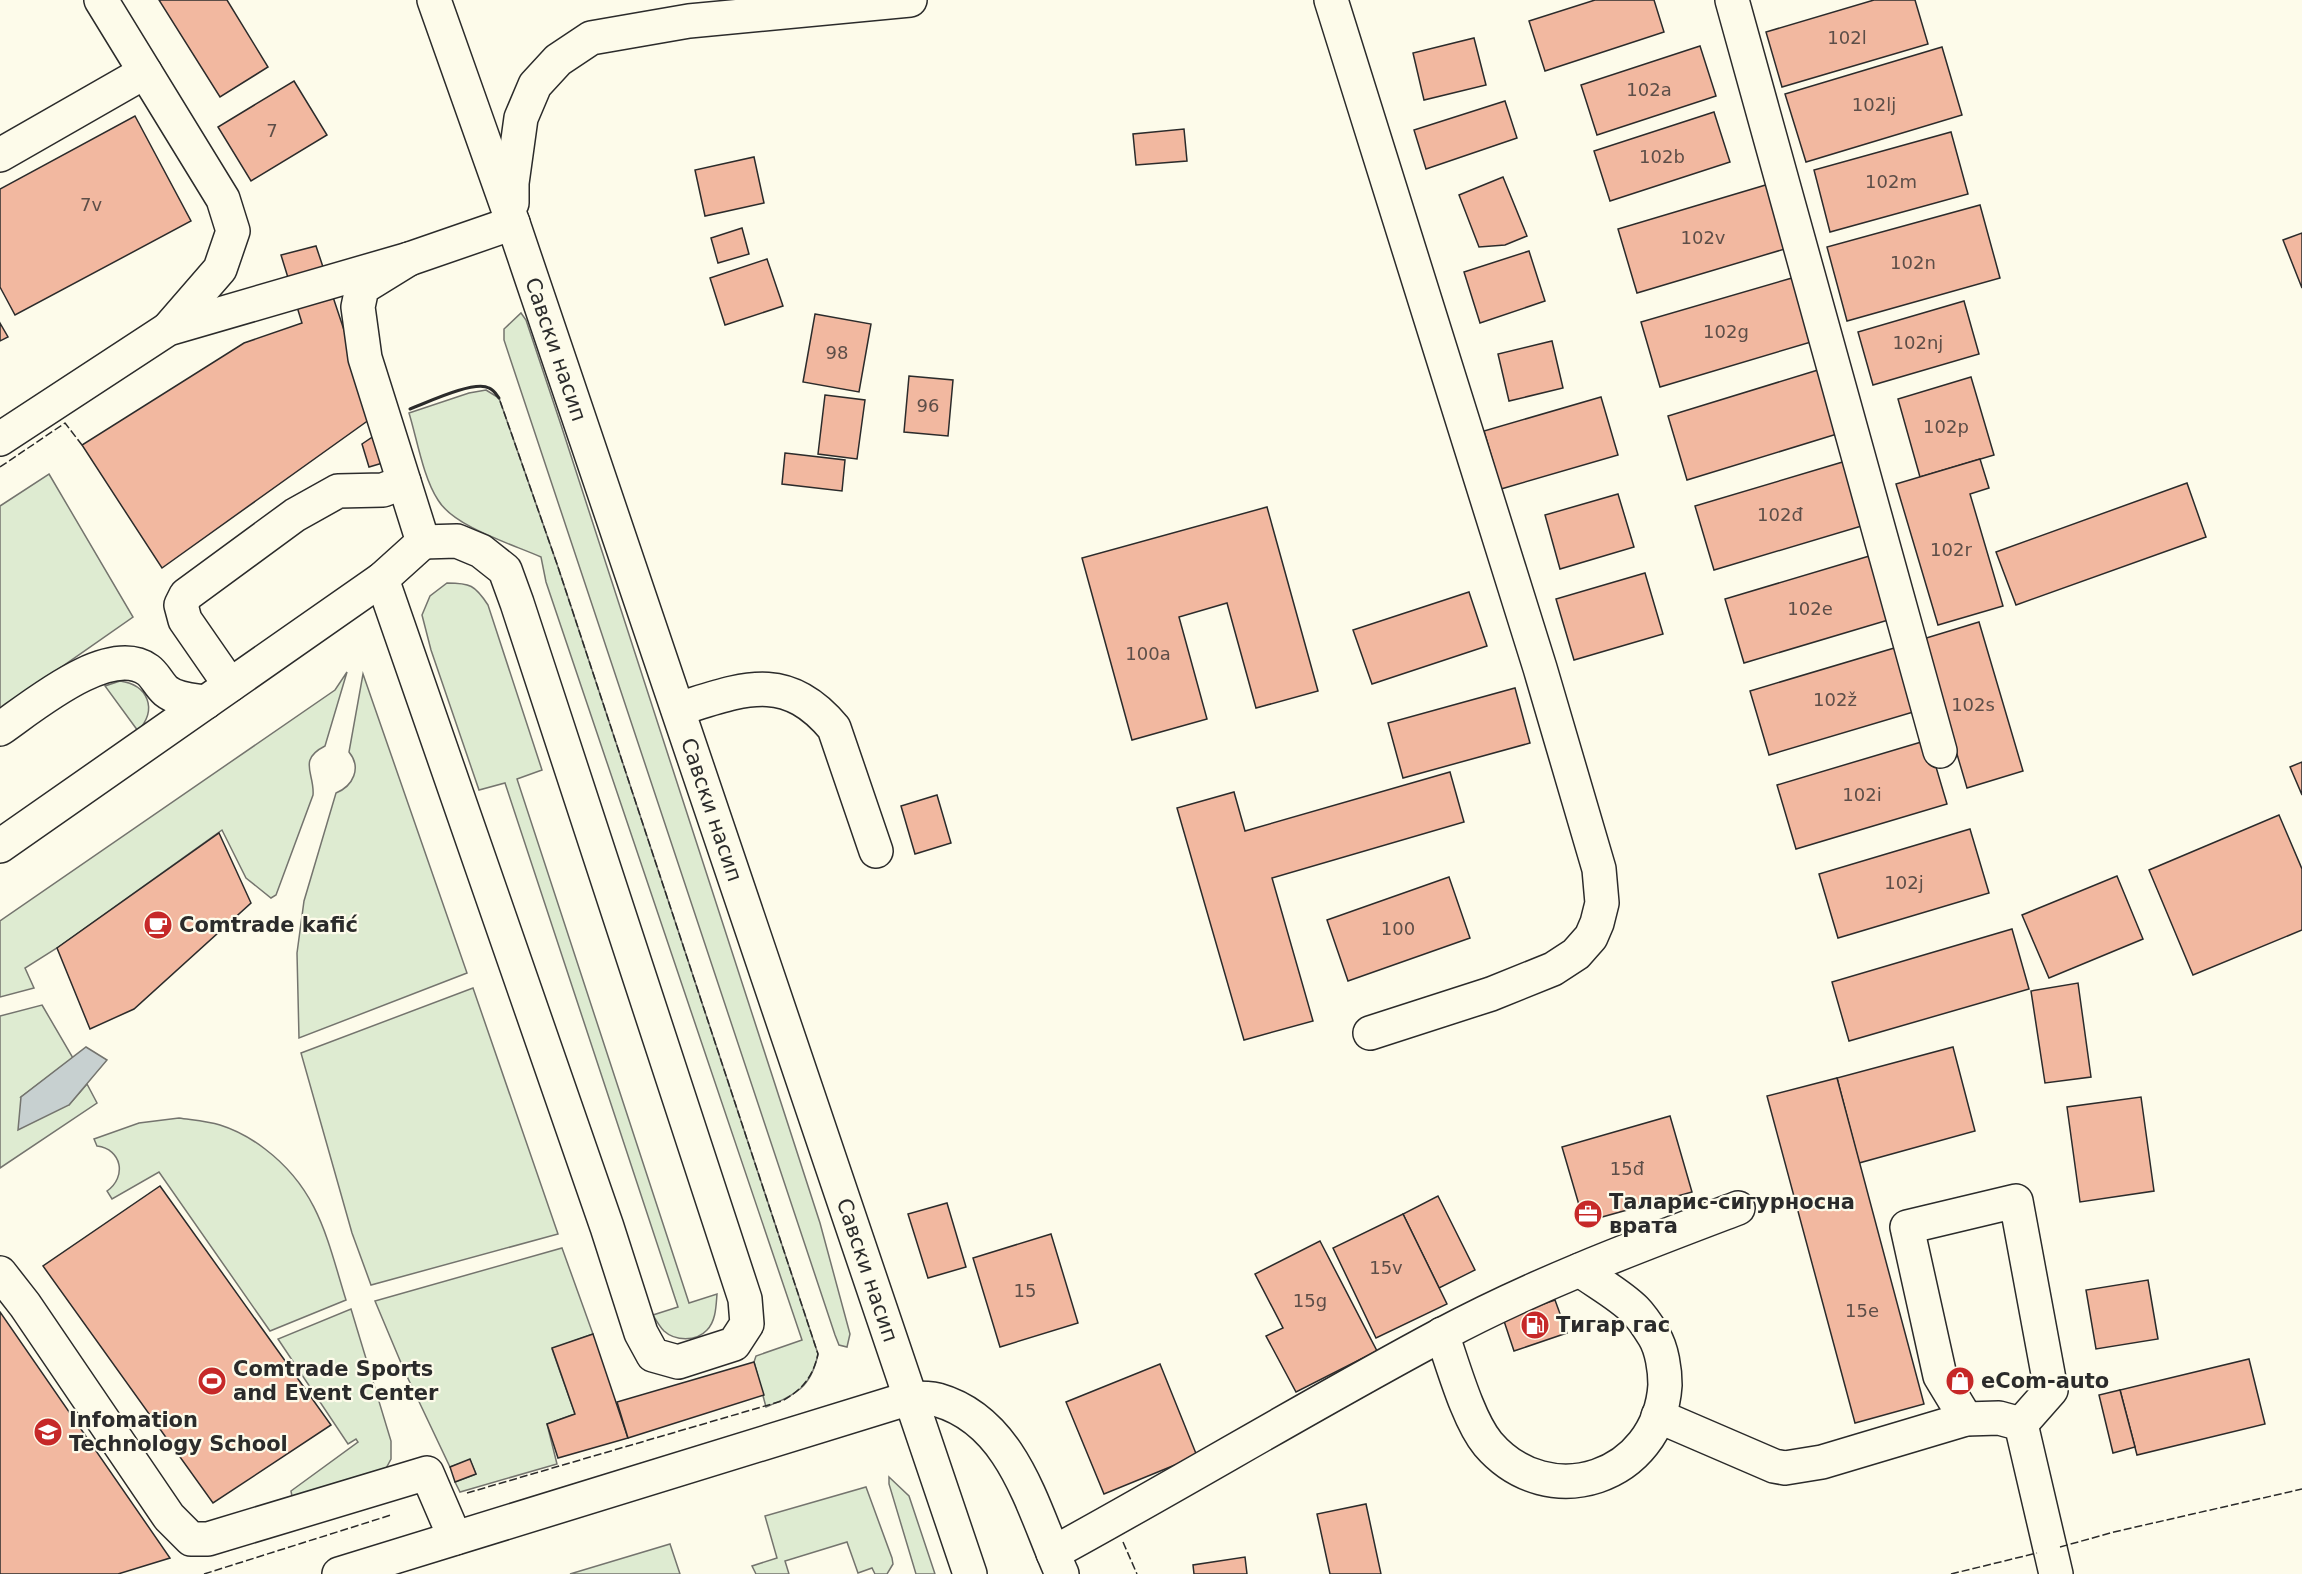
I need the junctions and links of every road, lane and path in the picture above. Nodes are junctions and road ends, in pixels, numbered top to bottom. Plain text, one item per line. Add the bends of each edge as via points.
1 (101, 0) edge
2 (435, 0) edge
3 (910, 0) edge
4 (1331, 0) edge
5 (1732, 0) edge
6 (145, 72) junction
7 (0, 155) edge
8 (513, 223) junction
9 (409, 259) junction
10 (168, 329) junction
11 (0, 439) edge
12 (404, 482) junction
13 (423, 542) junction
14 (382, 579) junction
15 (218, 693) junction
16 (678, 709) junction
17 (0, 729) edge
18 (1940, 751) dead end
19 (0, 846) edge
20 (876, 851) dead end
21 (1370, 1033) dead end
22 (1738, 1208) dead end
23 (1580, 1270) junction
24 (0, 1273) edge
25 (1442, 1334) junction
26 (910, 1398) junction
27 (1658, 1416) junction
28 (1966, 1419) junction
29 (2021, 1424) junction
30 (455, 1538) junction
31 (1057, 1564) edge
32 (339, 1574) edge
33 (970, 1574) edge
34 (2056, 1574) edge

1 - 6 street
2 - 8 street, Савски насип
3 - 8 street, Савски насип via 689,21 591,38 558,60 535,85 521,118 512,183
4 - 21 street via 1540,668 1599,869 1602,903 1591,937 1576,954 1553,969 1491,994
5 - 18 street
6 - 7 street
6 - 10 street via 223,199 233,231 220,269
8 - 9 street
8 - 16 street, Савски насип
9 - 10 street
9 - 12 street via 362,288 358,307 365,358
10 - 11 street
12 - 13 street
12 - 15 street via 383,490 338,491 295,515 186,595 181,605 185,620
13 - 14 street
13 - 14 street via 457,541 481,551 505,570 745,1299 747,1324 734,1344 678,1362 653,1355 641,1333
14 - 15 street
15 - 17 street via 185,700 166,691 149,670 133,662 113,664 86,672
15 - 19 street
16 - 20 street via 750,688 778,690 802,698 834,728
16 - 26 street, Савски насип
22 - 23 street
23 - 25 street
23 - 27 street via 1636,1311 1656,1339 1665,1371 1663,1406
24 - 30 street via 169,1517 191,1539 234,1532 427,1473
25 - 27 street via 1472,1416 1487,1443 1510,1464 1539,1478 1570,1482 1600,1475 1628,1460 1650,1437
25 - 31 street
26 - 30 street
26 - 31 street via 936,1400 959,1408 976,1418 1002,1444 1017,1468
26 - 33 street, Савски насип
27 - 28 street via 1785,1468 1822,1462
28 - 29 street via 1999,1418
28 - 29 street via 1940,1376 1907,1227 2016,1202 2052,1390
29 - 34 street
30 - 32 street

